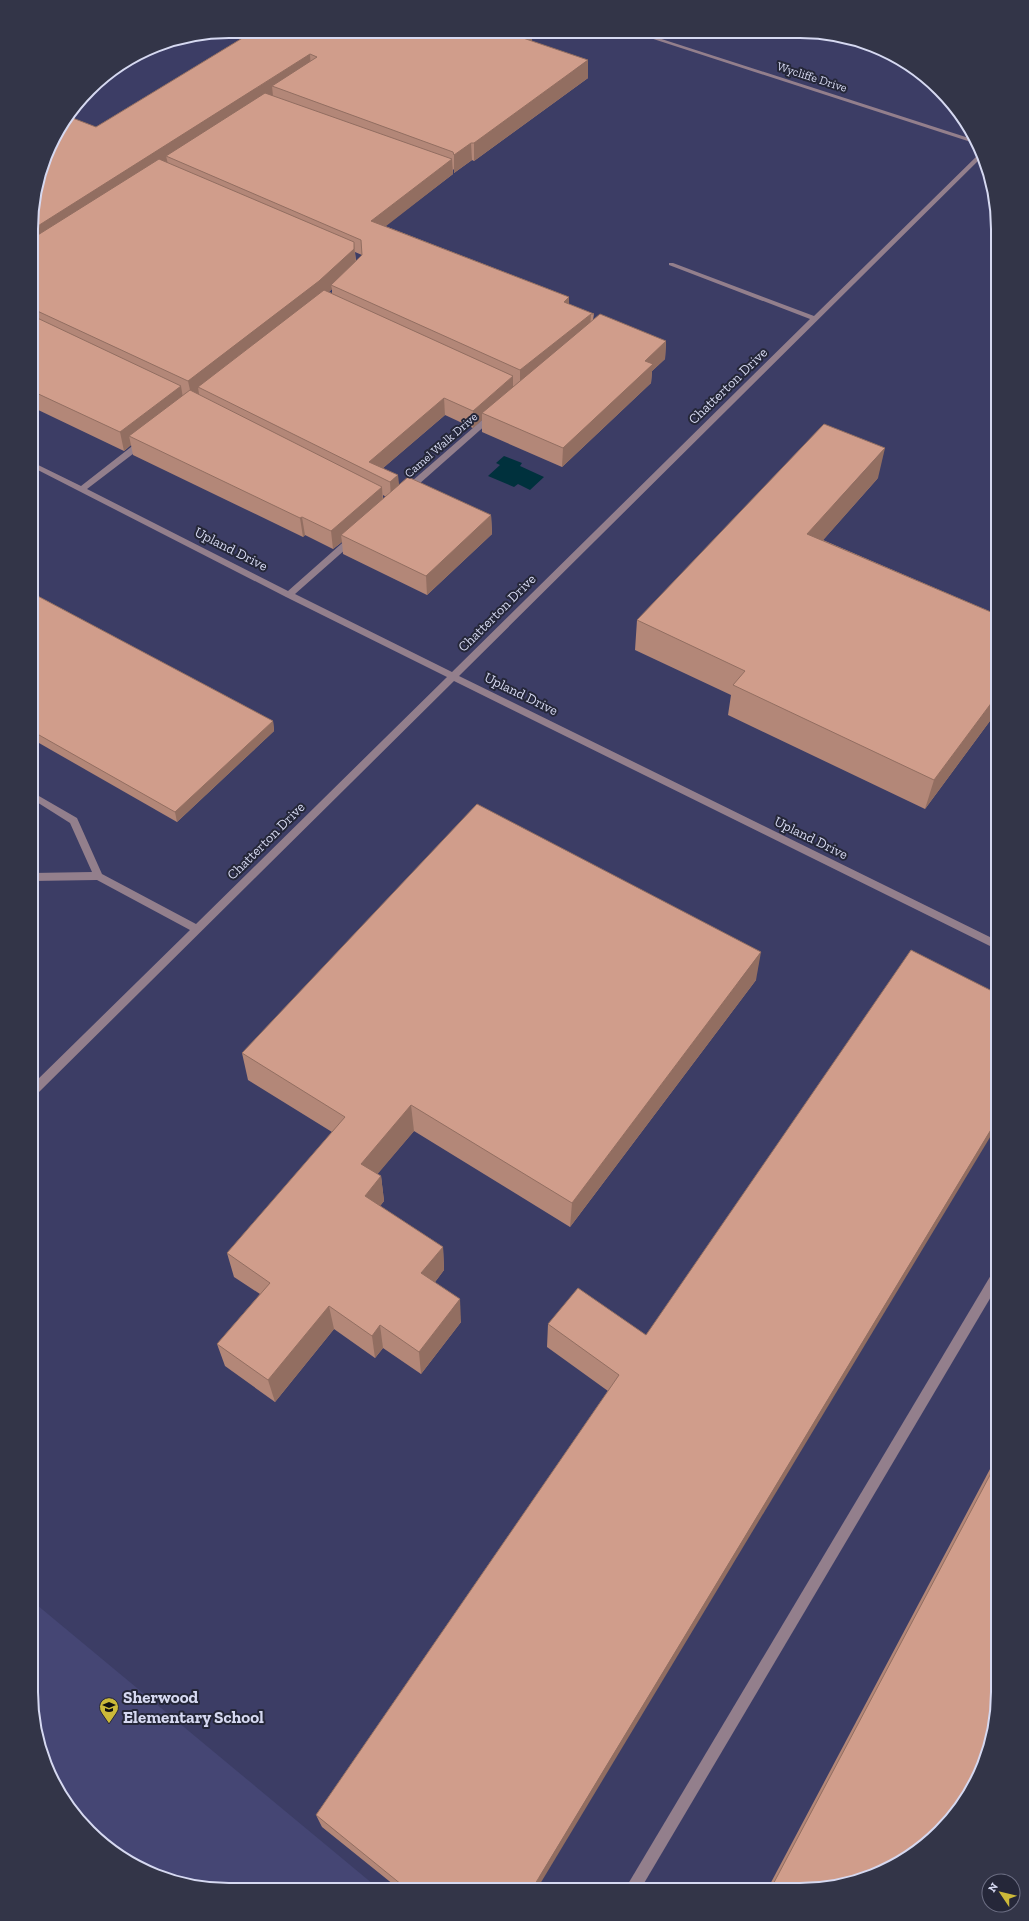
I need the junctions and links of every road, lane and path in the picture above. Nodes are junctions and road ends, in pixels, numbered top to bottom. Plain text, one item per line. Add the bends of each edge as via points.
1 (653, 38) edge
2 (969, 140) edge
3 (977, 159) edge
4 (671, 264) dead end
5 (816, 320) junction
6 (497, 411) edge
7 (152, 435) edge
8 (38, 467) edge
9 (82, 489) junction
10 (403, 493) edge
11 (357, 534) edge
12 (289, 595) junction
13 (453, 676) junction
14 (38, 799) edge
15 (98, 876) junction
16 (38, 877) edge
17 (197, 929) junction
18 (991, 943) edge
19 (38, 1086) edge
20 (991, 1286) edge
21 (636, 1883) edge

1 - 2 street, Wycliffe Drive
3 - 5 street, Chatterton Drive
4 - 5 street
5 - 13 street, Chatterton Drive
6 - 10 street, Camel Walk Drive
7 - 9 street
8 - 9 street, Upland Drive
9 - 12 street, Upland Drive
11 - 12 street
12 - 13 street, Upland Drive
13 - 17 street, Chatterton Drive
13 - 18 street, Upland Drive
14 - 15 street via 74,821
15 - 16 street
15 - 17 street
17 - 19 street, Chatterton Drive
20 - 21 street

